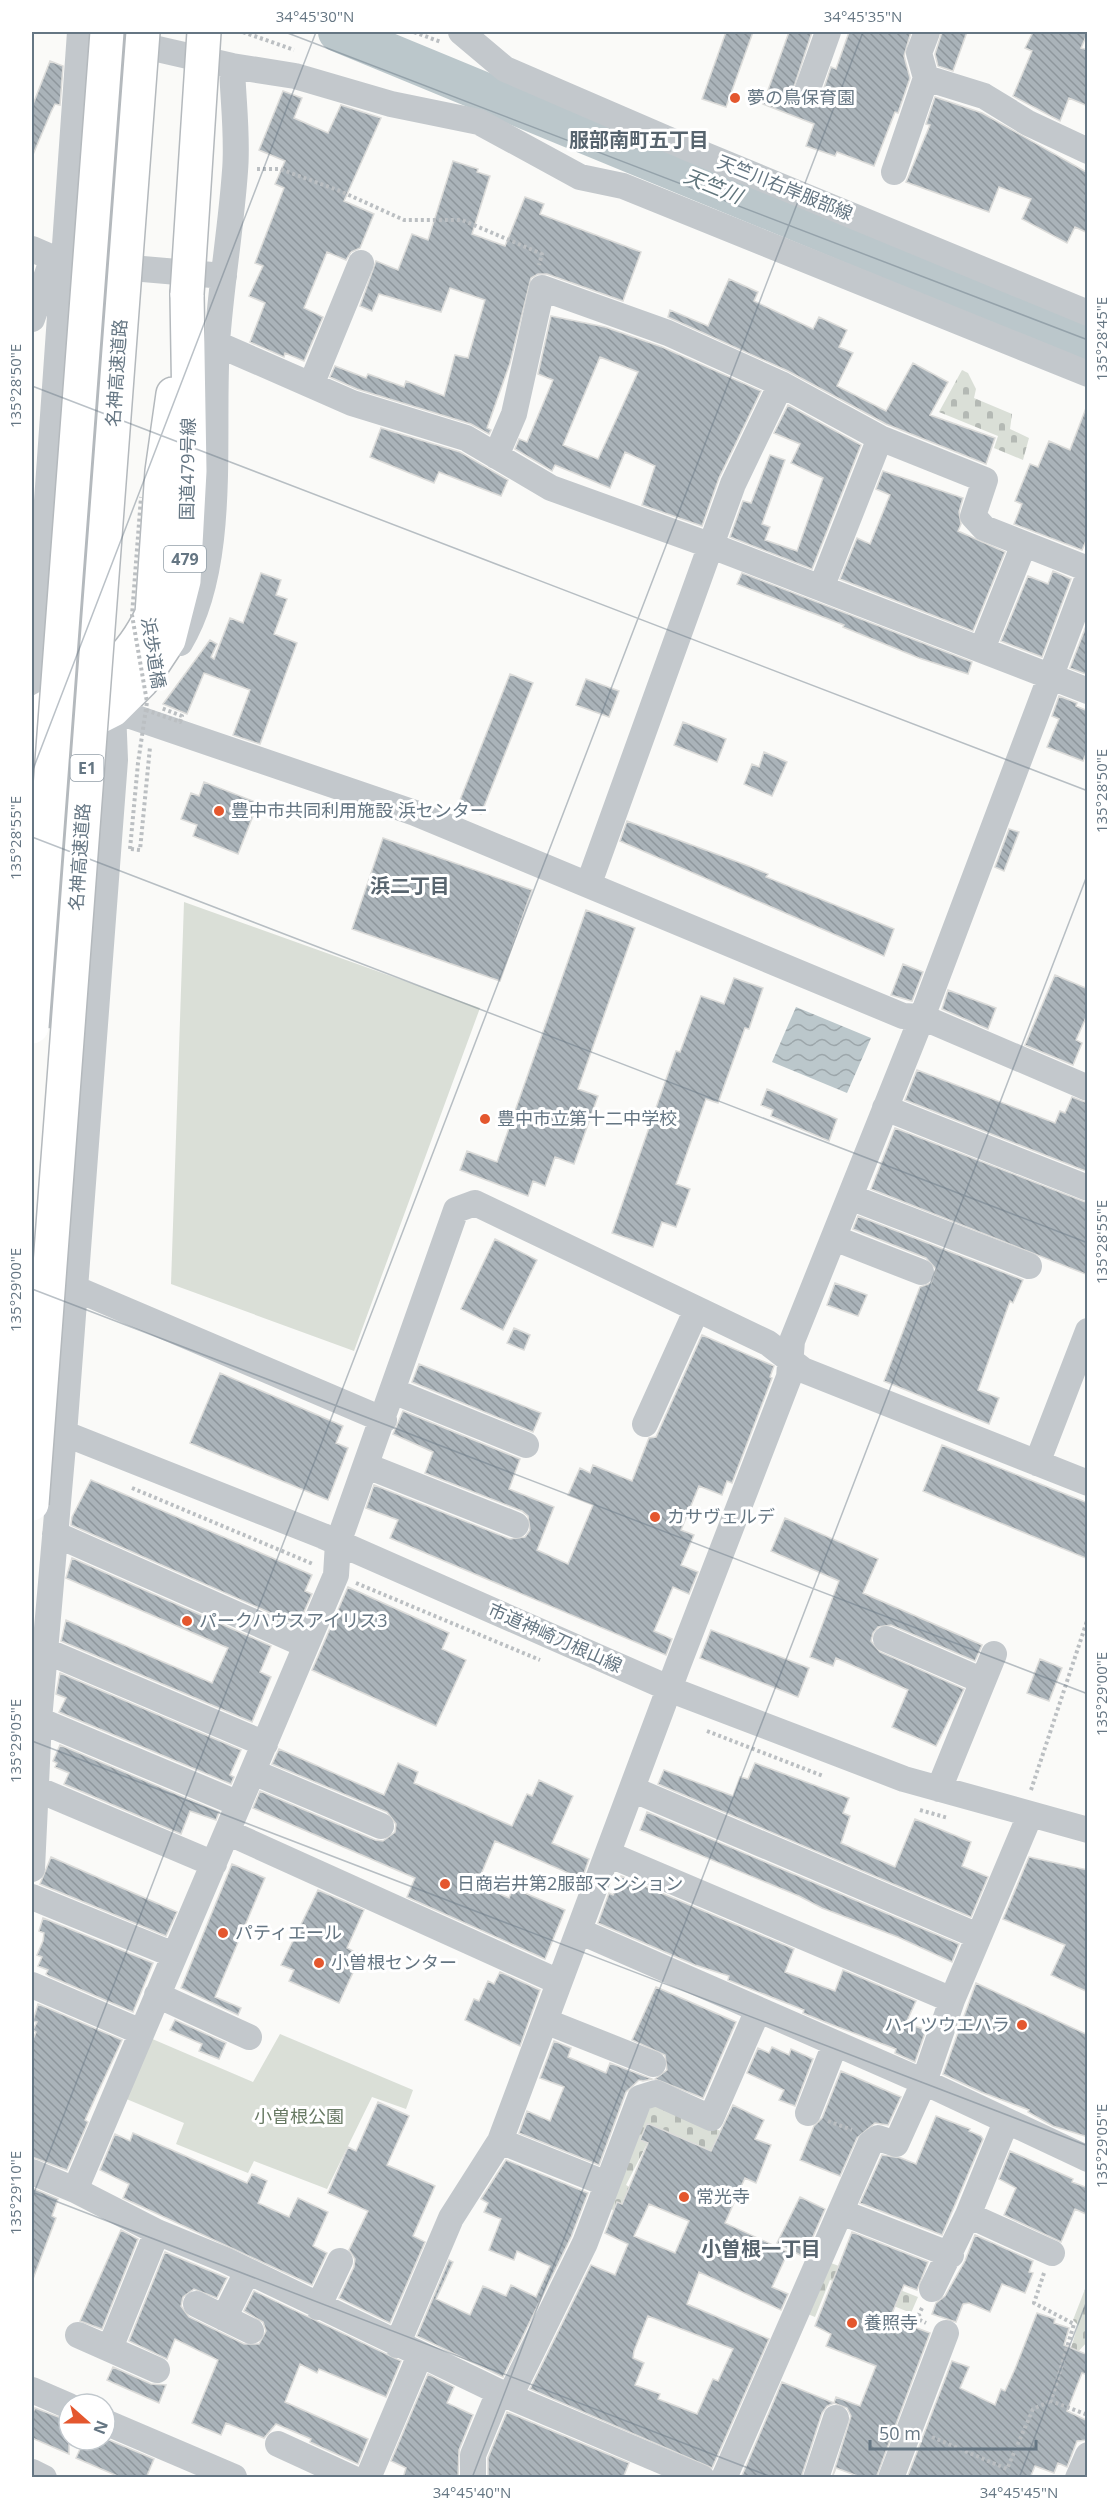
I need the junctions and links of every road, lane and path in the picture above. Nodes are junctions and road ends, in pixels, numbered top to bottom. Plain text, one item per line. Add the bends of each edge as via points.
1 (81, 32) edge
2 (107, 32) edge
3 (143, 32) edge
4 (204, 32) edge
5 (461, 32) edge
6 (828, 32) edge
7 (927, 32) edge
8 (232, 66) junction
9 (926, 78) junction
10 (807, 91) dead end
11 (1088, 151) edge
12 (236, 169) junction
13 (894, 172) dead end
14 (32, 249) edge
15 (62, 262) junction
16 (361, 263) dead end
17 (224, 276) junction
18 (542, 288) junction
19 (187, 294) junction
20 (1088, 313) edge
21 (32, 319) edge
22 (217, 344) junction
23 (1088, 374) edge
24 (781, 384) junction
25 (311, 385) junction
26 (880, 438) junction
27 (496, 456) junction
28 (141, 497) dead end
29 (1024, 544) junction
30 (712, 546) junction
31 (1088, 570) edge
32 (1088, 577) edge
33 (821, 588) junction
34 (982, 649) junction
35 (1050, 676) junction
36 (1088, 691) edge
37 (113, 710) junction
38 (32, 714) edge
39 (155, 714) junction
40 (32, 751) edge
41 (589, 883) junction
42 (922, 1017) junction
43 (32, 1027) edge
44 (1088, 1088) edge
45 (885, 1108) junction
46 (1088, 1188) edge
47 (850, 1197) junction
48 (834, 1238) junction
49 (1029, 1266) dead end
50 (921, 1272) dead end
51 (74, 1288) junction
52 (697, 1309) junction
53 (1088, 1330) edge
54 (789, 1359) junction
55 (393, 1391) junction
56 (32, 1420) edge
57 (384, 1420) junction
58 (645, 1424) dead end
59 (64, 1434) junction
60 (526, 1445) dead end
61 (1037, 1463) junction
62 (367, 1466) junction
63 (1088, 1483) edge
64 (127, 1486) dead end
65 (32, 1504) edge
66 (516, 1525) dead end
67 (55, 1534) junction
68 (338, 1543) junction
69 (318, 1567) dead end
70 (349, 1580) dead end
71 (1088, 1618) edge
72 (886, 1639) dead end
73 (306, 1646) junction
74 (46, 1651) junction
75 (994, 1654) dead end
76 (546, 1662) dead end
77 (983, 1681) junction
78 (670, 1689) junction
79 (39, 1720) junction
80 (265, 1744) junction
81 (253, 1772) junction
82 (1020, 1787) dead end
83 (34, 1789) edge
84 (632, 1789) junction
85 (939, 1789) junction
86 (1031, 1790) junction
87 (1035, 1803) junction
88 (239, 1804) junction
89 (381, 1826) dead end
90 (1088, 1830) edge
91 (227, 1832) junction
92 (608, 1854) junction
93 (214, 1864) junction
94 (32, 1869) edge
95 (32, 1897) edge
96 (579, 1932) junction
97 (978, 1936) junction
98 (174, 1955) junction
99 (559, 1982) junction
100 (32, 1985) edge
101 (157, 1995) junction
102 (952, 2000) junction
103 (758, 2010) junction
104 (545, 2021) junction
105 (141, 2032) junction
106 (249, 2037) dead end
107 (835, 2044) junction
108 (652, 2064) dead end
109 (924, 2082) junction
110 (808, 2113) joint
111 (1006, 2122) junction
112 (878, 2138) junction
113 (500, 2141) junction
114 (1088, 2159) edge
115 (32, 2172) edge
116 (607, 2184) junction
117 (75, 2190) junction
118 (841, 2212) junction
119 (968, 2216) junction
120 (157, 2232) junction
121 (1052, 2253) joint
122 (951, 2255) junction
123 (339, 2261) dead end
124 (247, 2272) junction
125 (932, 2289) dead end
126 (196, 2304) dead end
127 (318, 2307) junction
128 (224, 2318) junction
129 (250, 2331) dead end
130 (946, 2334) dead end
131 (78, 2335) dead end
132 (110, 2348) junction
133 (408, 2350) junction
134 (157, 2370) dead end
135 (32, 2390) edge
136 (505, 2394) junction
137 (57, 2401) edge
138 (1051, 2401) junction
139 (1088, 2415) edge
140 (836, 2418) dead end
141 (117, 2427) edge
142 (909, 2428) junction
143 (278, 2444) dead end
144 (1088, 2455) edge
145 (32, 2472) edge
146 (234, 2477) edge
147 (44, 2478) edge
148 (352, 2478) edge
149 (368, 2478) edge
150 (473, 2478) edge
151 (702, 2478) edge
152 (724, 2478) edge
153 (816, 2478) edge
154 (891, 2478) edge
155 (1078, 2478) edge

1 - 8 street
1 - 15 street
2 - 43 highway, 名神高速道路 / E1, bridge
3 - 65 highway, 名神高速道路 / E1, bridge
4 - 19 highway, 国道479号線 / 479, bridge
5 - 20 street, 天竺川右岸服部線 via 505,69
6 - 10 street
7 - 9 street via 919,53
8 - 12 street
8 - 23 street via 295,76 392,104 479,123 580,177 623,186
9 - 11 street via 984,96 1028,123
9 - 13 street
12 - 17 street
12 - 18 path via 280,169 404,220 462,220 542,254 534,280
14 - 15 street
15 - 17 street
15 - 21 street via 49,269
15 - 38 street
16 - 25 street
17 - 22 street
18 - 24 street via 668,333
18 - 27 street via 514,414
19 - 37 highway, 国道479号線 / 479 via 190,471 184,581 169,640 142,681
19 - 38 highway, 国道479号線 / 479 via 162,471 152,614 120,663
22 - 25 street
22 - 37 street via 214,475 206,568 184,636 165,667
24 - 26 street
24 - 30 street via 733,484
25 - 27 street via 352,403 466,438
26 - 29 street via 985,480 973,516 984,528
26 - 33 street
27 - 30 street via 551,488
28 - 39 path, 浜歩道橋, bridge via 132,615 147,702
29 - 31 street
29 - 34 street
30 - 33 street
30 - 41 street
32 - 35 street
33 - 34 street
34 - 35 street
35 - 36 street
35 - 42 street
37 - 39 street
37 - 40 highway, 国道479号線 / 479
37 - 51 street via 115,760
39 - 39 path, bridge via 182,716 180,722
39 - 39 path, 浜歩道橋, bridge via 138,763 130,849 140,850
39 - 41 street
41 - 42 street via 903,1016
42 - 44 street
42 - 45 street
45 - 46 street
45 - 47 street
47 - 48 street
47 - 49 street
48 - 50 street
48 - 54 street via 792,1341
51 - 57 street
51 - 59 street
52 - 54 street via 768,1343
52 - 55 street via 475,1203 456,1210
52 - 58 street
53 - 61 street
54 - 61 street via 803,1370
54 - 78 street via 789,1377
55 - 57 street
55 - 60 street
56 - 59 street, 市道神崎刀根山線
57 - 62 street
59 - 67 street
59 - 68 street, 市道神崎刀根山線
61 - 63 street
62 - 66 street
62 - 68 street
64 - 69 path
67 - 73 street
67 - 74 street
68 - 73 street via 336,1575
68 - 78 street, 市道神崎刀根山線
70 - 76 path
71 - 86 path
72 - 77 street
73 - 80 street
74 - 79 street
74 - 80 street
75 - 77 street
77 - 85 street
78 - 84 street
78 - 85 street, 市道神崎刀根山線
79 - 83 street
79 - 88 street
80 - 81 street
81 - 88 street
81 - 89 street
82 - 86 path
83 - 93 street
83 - 94 street
84 - 92 street
84 - 97 street
85 - 87 street, 市道神崎刀根山線
86 - 87 path
87 - 90 street, 市道神崎刀根山線
87 - 97 street
88 - 91 street
91 - 93 street
91 - 99 street
92 - 96 street
92 - 102 street
93 - 98 street
95 - 98 street
96 - 99 street
96 - 103 street
97 - 102 street
98 - 101 street
99 - 104 street
100 - 105 street
101 - 105 street
101 - 106 street
102 - 109 street
103 - 107 street
103 - 116 street via 711,2118 656,2093 640,2098
104 - 108 street
104 - 113 street
105 - 117 street
107 - 109 street
107 - 110 street
109 - 111 street
109 - 112 street via 897,2144
110 - 112 path
111 - 114 street
111 - 119 street
112 - 118 street via 870,2144
113 - 116 street
113 - 133 street via 451,2218
115 - 117 street
116 - 136 street via 585,2243
117 - 120 street
118 - 122 street
118 - 152 street
119 - 121 street
119 - 122 street
120 - 124 street
120 - 132 street
121 - 138 path via 1034,2303 1074,2324
122 - 125 street
123 - 127 street
124 - 127 street
124 - 128 street
126 - 128 street
127 - 133 street
128 - 129 street
130 - 142 street
131 - 132 street
132 - 134 street
133 - 136 street
133 - 149 street
135 - 137 street
136 - 150 street via 473,2455
136 - 151 street
138 - 139 path
138 - 142 path via 1033,2409 1007,2469
140 - 153 street
141 - 146 street
142 - 154 street
143 - 148 street
144 - 155 street
145 - 147 street

